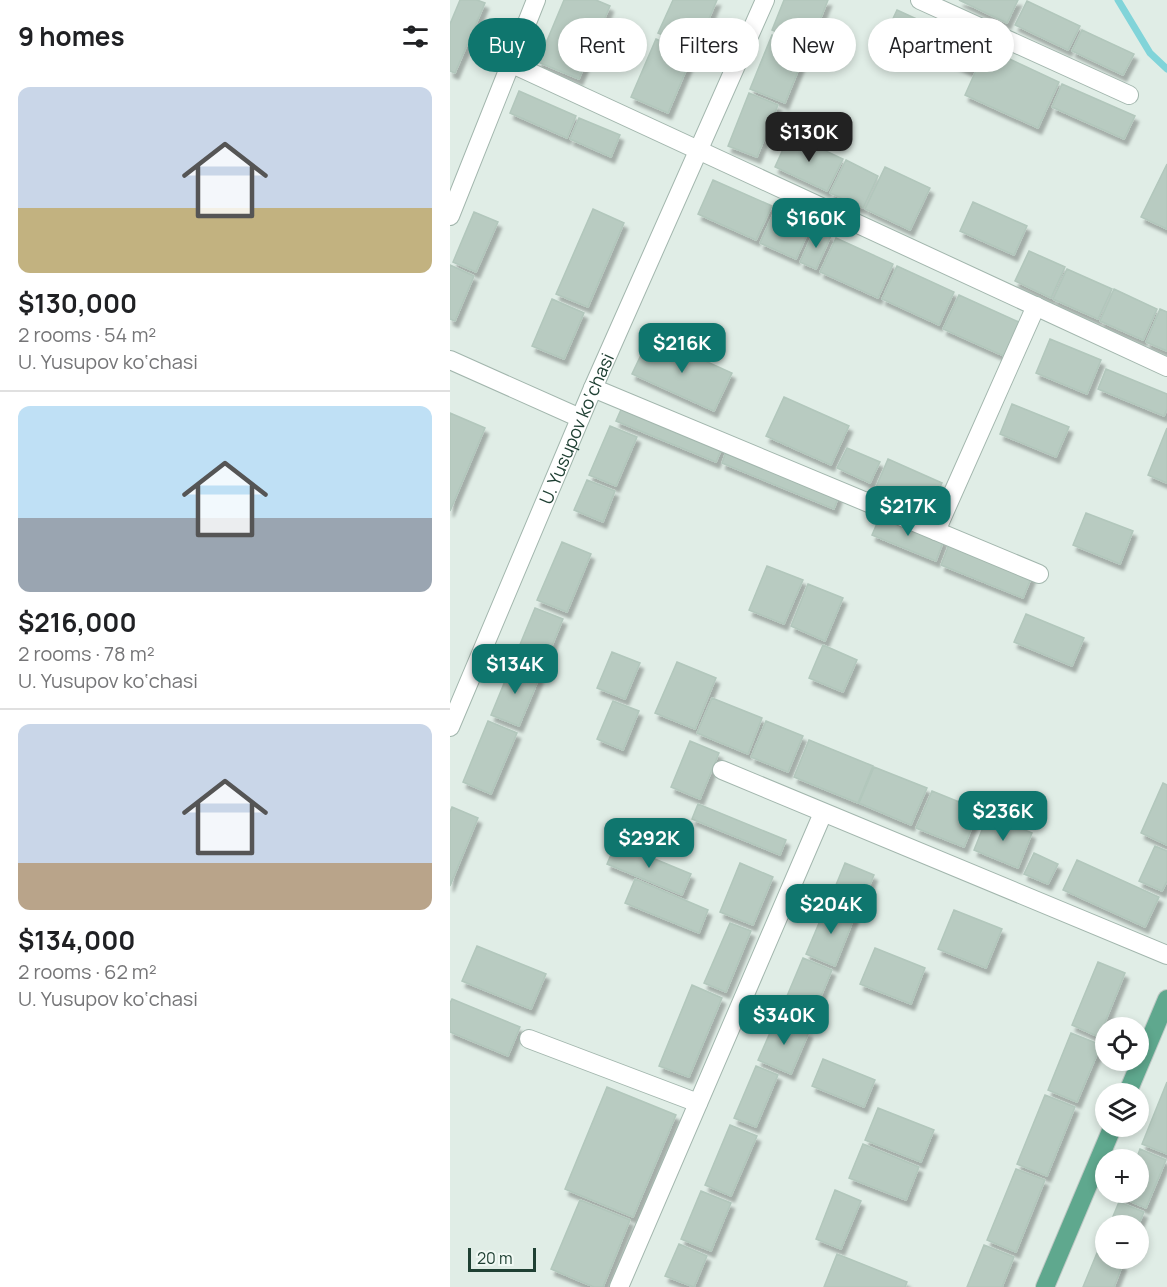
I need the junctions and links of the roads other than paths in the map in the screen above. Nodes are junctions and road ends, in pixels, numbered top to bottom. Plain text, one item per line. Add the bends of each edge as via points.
1 (536, 0) edge
2 (765, 0) edge
3 (920, 0) edge
4 (529, 18) edge
5 (506, 72) edge
6 (530, 72) edge
7 (1128, 95) dead end
8 (699, 149) junction
9 (450, 216) edge
10 (1036, 306) junction
11 (450, 360) edge
12 (1167, 367) edge
13 (593, 388) junction
14 (580, 418) junction
15 (936, 531) junction
16 (1039, 574) dead end
17 (450, 727) edge
18 (722, 770) dead end
19 (823, 813) junction
20 (1167, 955) edge
21 (1167, 999) edge
22 (530, 1039) dead end
23 (1132, 1083) edge
24 (698, 1103) junction
25 (1108, 1137) edge
26 (619, 1287) edge
27 (1045, 1287) edge

1 - 4 street
2 - 8 street, U. Yusupov ko‘chasi
3 - 7 street
5 - 9 street
6 - 8 street
8 - 10 street
8 - 13 street, U. Yusupov ko‘chasi
10 - 12 street
10 - 15 street
11 - 14 street
13 - 14 street, U. Yusupov ko‘chasi
13 - 15 street
14 - 17 street, U. Yusupov ko‘chasi
15 - 16 street
18 - 19 street
19 - 20 street
19 - 24 street
21 - 23 main road
22 - 24 street
24 - 26 street
25 - 27 main road

